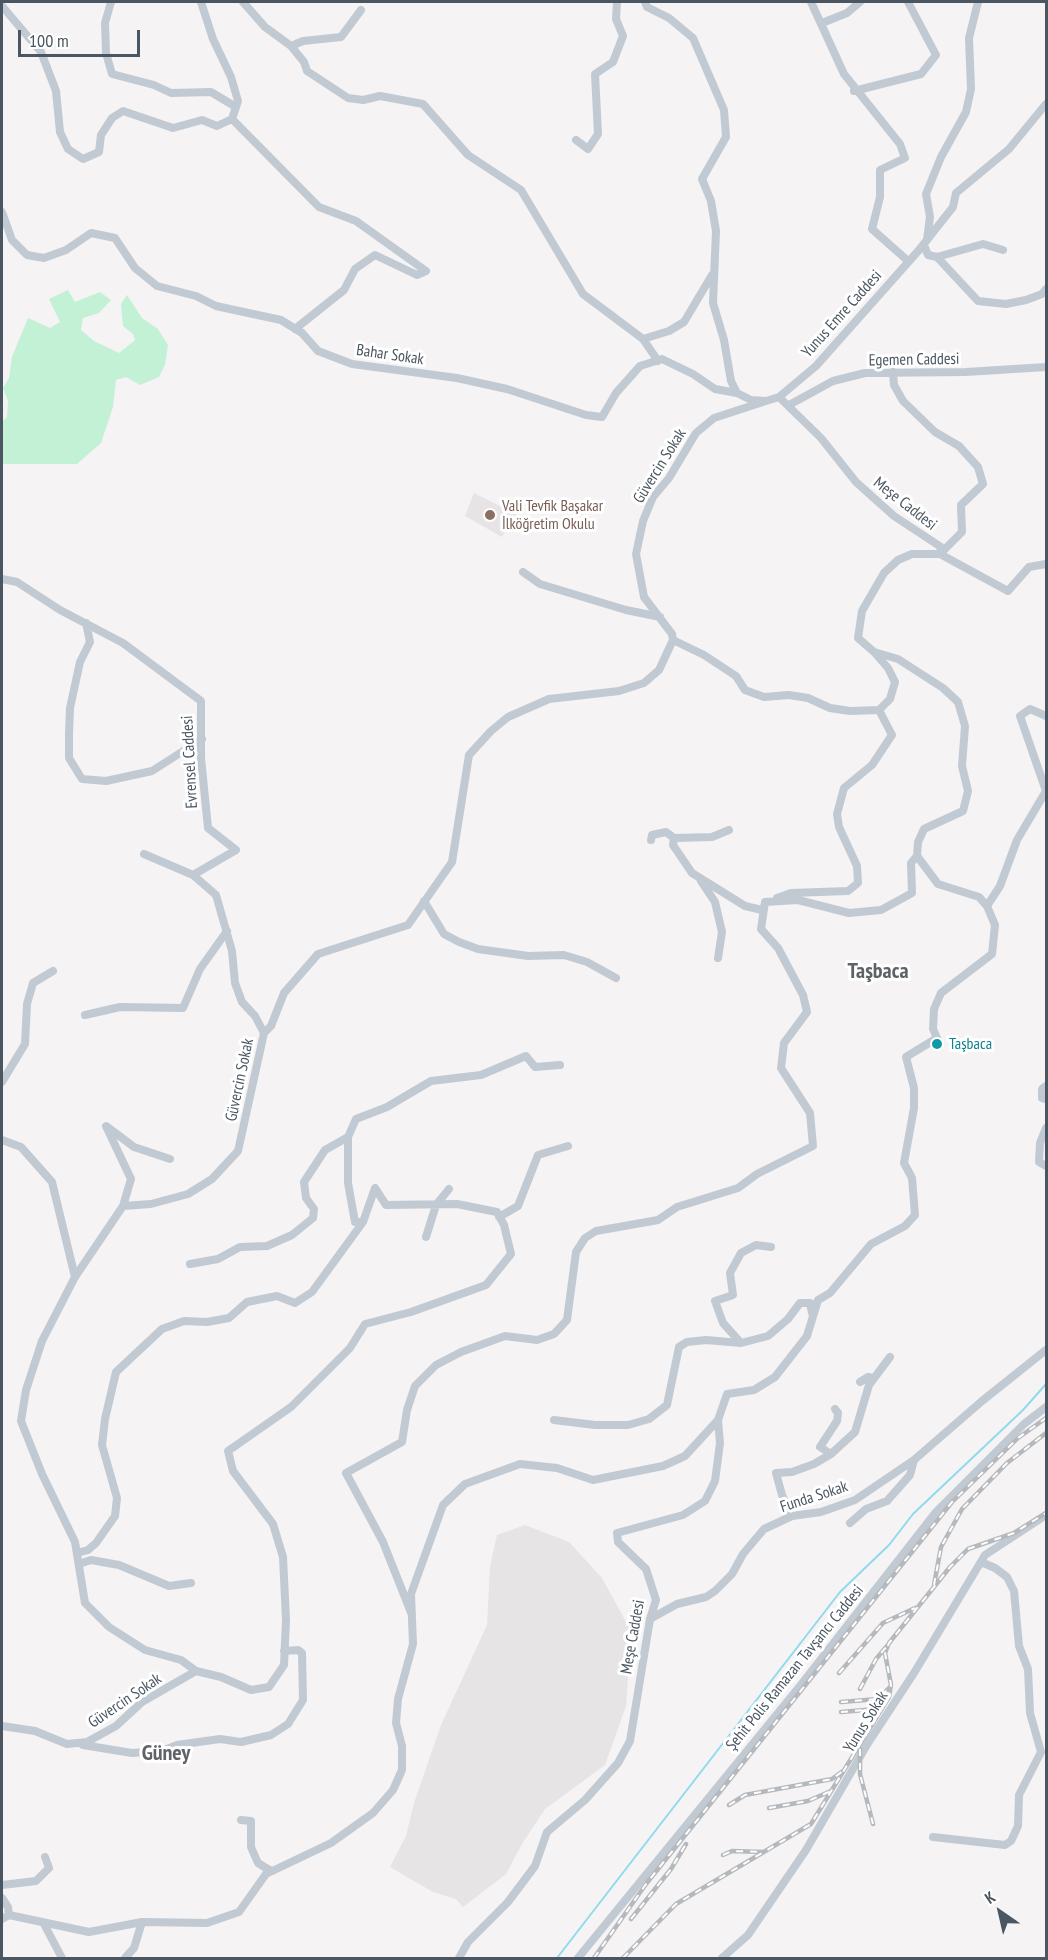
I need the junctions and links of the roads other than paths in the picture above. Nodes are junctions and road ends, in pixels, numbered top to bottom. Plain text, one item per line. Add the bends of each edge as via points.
1 (111, 2) edge
2 (202, 2) edge
3 (243, 2) edge
4 (617, 2) edge
5 (645, 2) edge
6 (811, 2) edge
7 (860, 2) edge
8 (908, 2) edge
9 (978, 2) edge
10 (2, 6) edge
11 (361, 10) dead end
12 (822, 22) junction
13 (291, 46) junction
14 (854, 91) junction
15 (1047, 104) edge
16 (236, 107) junction
17 (232, 119) junction
18 (576, 140) dead end
19 (2, 212) edge
20 (926, 242) junction
21 (1003, 250) dead end
22 (937, 257) junction
23 (908, 261) junction
24 (713, 273) junction
25 (1047, 289) edge
26 (295, 329) junction
27 (643, 339) junction
28 (658, 361) junction
29 (1047, 367) edge
30 (893, 372) junction
31 (737, 393) junction
32 (779, 397) junction
33 (766, 401) junction
34 (789, 405) junction
35 (940, 554) junction
36 (1047, 564) edge
37 (523, 572) dead end
38 (2, 579) edge
39 (660, 616) junction
40 (86, 623) junction
41 (673, 640) junction
42 (874, 652) junction
43 (879, 710) junction
44 (1047, 716) edge
45 (202, 740) junction
46 (729, 830) dead end
47 (674, 838) junction
48 (651, 840) dead end
49 (144, 854) dead end
50 (918, 856) junction
51 (193, 875) junction
52 (699, 877) junction
53 (424, 901) junction
54 (763, 906) junction
55 (987, 906) junction
56 (227, 931) junction
57 (718, 958) dead end
58 (53, 970) dead end
59 (616, 978) dead end
60 (85, 1015) dead end
61 (264, 1033) junction
62 (560, 1065) dead end
63 (2, 1082) edge
64 (1047, 1086) edge
65 (1047, 1099) edge
66 (1047, 1128) edge
67 (348, 1137) junction
68 (2, 1140) edge
69 (568, 1146) dead end
70 (170, 1159) dead end
71 (1047, 1166) edge
72 (449, 1189) dead end
73 (436, 1205) junction
74 (123, 1206) junction
75 (500, 1217) junction
76 (363, 1222) junction
77 (426, 1237) dead end
78 (771, 1247) dead end
79 (190, 1264) dead end
80 (75, 1277) junction
81 (813, 1315) junction
82 (741, 1343) junction
83 (1047, 1350) edge
84 (890, 1357) dead end
85 (873, 1378) junction
86 (860, 1382) dead end
87 (1047, 1407) edge
88 (835, 1409) dead end
89 (554, 1420) dead end
90 (718, 1420) junction
91 (831, 1454) junction
92 (914, 1460) junction
93 (1047, 1515) edge
94 (792, 1516) junction
95 (850, 1523) dead end
96 (77, 1553) junction
97 (981, 1562) junction
98 (80, 1564) junction
99 (191, 1583) dead end
100 (412, 1615) junction
101 (650, 1619) junction
102 (284, 1651) junction
103 (196, 1671) junction
104 (2, 1726) edge
105 (1043, 1734) edge
106 (75, 1743) junction
107 (241, 1820) dead end
108 (933, 1837) dead end
109 (45, 1857) dead end
110 (271, 1872) junction
111 (2, 1885) edge
112 (2, 1898) edge
113 (5, 1917) edge
114 (142, 1922) junction
115 (44, 1924) junction
116 (62, 1959) edge
117 (124, 1959) edge
118 (459, 1959) edge
119 (578, 1959) edge
120 (722, 1959) edge

1 - 16 street via 105,23 106,53 112,74 171,93 211,92
2 - 16 street via 213,39 231,77
3 - 13 street via 265,27
4 - 18 street via 616,19 623,36 613,62 595,74 598,134 588,149
5 - 24 street via 693,38 723,110 726,137 702,179 716,231
6 - 12 street
7 - 12 street via 847,14
8 - 14 street via 936,55 921,74
9 - 20 street via 969,38 971,89 966,112 926,194 930,217
10 - 17 street via 41,52 56,91 60,132 68,149 83,159 99,152 101,135 112,118 123,111 173,128 202,120 217,126
11 - 13 street via 341,37
12 - 14 street
13 - 27 street via 307,71 348,98 380,96 423,104 468,155 520,190 583,294
14 - 23 street via 900,144 905,158 880,170 880,197 872,229
15 - 20 street, Yunus Emre Caddesi via 1010,149 956,193 953,207
16 - 17 street
17 - 26 street via 319,207 356,221 426,271 417,275 375,255 355,270 344,290
19 - 26 street, Bahar Sokak via 12,240 27,255 44,258 66,250 91,232 115,238 135,268 157,286 196,296 216,306 281,320
20 - 22 street via 928,255
20 - 23 street, Yunus Emre Caddesi
21 - 22 street via 983,244
22 - 25 street via 978,301 1006,304 1034,297
23 - 32 street, Yunus Emre Caddesi via 816,366
24 - 27 street via 684,322
24 - 31 street via 713,303
26 - 28 street, Bahar Sokak via 318,351 352,364 457,378 602,417 616,393 640,366
27 - 28 street
28 - 31 street via 662,359 693,374 715,389
29 - 30 street, Egemen Caddesi
30 - 34 street, Egemen Caddesi via 865,373 833,381
30 - 35 street via 903,401 936,432 959,446 978,468 983,484 961,506 962,532
31 - 33 street via 751,400
32 - 33 street, Yunus Emre Caddesi
32 - 34 street, Meşe Caddesi
33 - 39 street, Güvercin Sokak via 714,418 696,434 653,497 636,554 644,597
34 - 35 street, Meşe Caddesi via 856,482 894,516 941,547
35 - 36 street via 1008,591 1029,567
35 - 42 street, Meşe Caddesi via 912,554 884,573 862,611 858,628 858,638
37 - 39 street via 540,584
38 - 40 street, Evrensel Caddesi via 17,582
39 - 41 street, Güvercin Sokak
40 - 45 street, Evrensel Caddesi via 123,643 201,701
40 - 45 street via 90,642 80,662 69,734 69,758 82,779 106,781 152,771
41 - 43 street via 736,676 745,690 764,697 789,695 830,708
41 - 53 street, Güvercin Sokak via 659,670 644,683 619,691 549,699 508,717 491,731 469,755 452,862
42 - 43 street, Meşe Caddesi via 895,682 890,699
42 - 50 street via 898,659 943,688 958,702 965,726 962,766 968,791 963,811 924,829 918,842
43 - 54 street via 892,735 872,765 844,788 837,814 839,828 857,866 858,883 849,891 791,894
44 - 55 street via 1030,709 1020,716 1046,791 1017,840 1000,886
45 - 51 street, Evrensel Caddesi via 208,828 236,850
46 - 47 street via 712,837
47 - 48 street via 666,832 652,835
47 - 52 street via 673,845
49 - 51 street
50 - 54 street via 911,863 912,893 881,910 849,914 798,900
50 - 55 street via 938,884 979,897
51 - 56 street via 216,895
52 - 54 street via 746,906
52 - 57 street via 715,902 722,932
53 - 59 street via 444,934 459,942 478,949 528,956 564,955
53 - 61 street, Güvercin Sokak via 408,925 318,954 284,993 271,1026
54 - 100 street via 761,929 778,948 803,995 807,1012 784,1043 781,1068 810,1113 813,1146 738,1188 678,1207 658,1220 596,1231 585,1238 576,1252 567,1320 554,1334 537,1340 505,1336 460,1352 436,1365 415,1386 402,1442 346,1473 383,1542
55 - 81 street, Meşe Caddesi via 995,925 992,954 941,993 934,1009 933,1029 938,1038 906,1058 914,1088 914,1108 904,1163 912,1178 915,1215 905,1226 871,1244 830,1293 818,1300
56 - 60 street via 200,969 183,1008 120,1007
56 - 61 street via 242,1002
58 - 63 street via 33,983 27,1004 26,1044
61 - 74 street, Güvercin Sokak via 238,1150 212,1179 188,1194 151,1204
62 - 67 street via 535,1067 525,1056 481,1075 431,1081 387,1107 356,1119
64 - 65 street via 1042,1089 1042,1098
66 - 71 street via 1040,1143 1039,1162
67 - 76 street via 355,1222
67 - 79 street via 325,1150 304,1182 306,1198 314,1209 313,1218 267,1246 240,1247 218,1259
68 - 80 street via 21,1147 52,1182
69 - 75 street via 538,1155 518,1206
70 - 74 street via 134,1147 106,1126 131,1179
72 - 73 street
73 - 75 street via 457,1204 497,1212
73 - 76 street via 386,1205 375,1188
73 - 77 street
74 - 80 street, Güvercin Sokak
75 - 102 street via 511,1254 486,1285 365,1324 350,1348 291,1407 228,1451 233,1471 273,1524 283,1557
76 - 96 street via 312,1292 295,1303 277,1296 247,1302 229,1317 207,1322 184,1321 162,1329 116,1372 102,1444 117,1498 116,1516 96,1543
78 - 82 street via 756,1245 741,1253 730,1273 733,1295 715,1301 723,1323
80 - 96 street, Güvercin Sokak via 42,1341 26,1390 21,1421
81 - 82 street via 810,1303 800,1303 768,1336
81 - 90 street, Meşe Caddesi via 807,1336 775,1377 754,1390 727,1394
82 - 89 street via 687,1341 679,1347 667,1405 649,1419 628,1425
83 - 92 street, Funda Sokak
84 - 85 street
85 - 86 street
85 - 91 street via 855,1432
87 - 119 street, Şehit Polis Ramazan Tavşancı Caddesi via 1024,1424 936,1512
88 - 91 street via 837,1421 820,1447
90 - 100 street via 685,1456 663,1466 593,1480 557,1468 520,1464 465,1484 443,1505 411,1594
90 - 101 street, Meşe Caddesi via 720,1443 715,1481 705,1501 683,1515 617,1533 618,1542 646,1569 656,1600
91 - 94 street via 792,1472 776,1473
92 - 94 street, Funda Sokak via 855,1500 821,1512
92 - 95 street via 910,1475 887,1501 866,1509
93 - 97 street, Yunus Sokak via 985,1555
94 - 101 street, Funda Sokak via 764,1529 715,1591 677,1604
96 - 98 street, Güvercin Sokak
97 - 105 street via 1007,1577 1014,1591 1019,1646 1028,1670 1030,1713
97 - 120 street, Yunus Sokak via 806,1850 748,1935
98 - 99 street via 91,1560 119,1565 169,1586
98 - 103 street, Güvercin Sokak via 85,1603 109,1627 145,1650 181,1660
100 - 110 street via 413,1644 398,1699 396,1723 402,1746 402,1770 393,1790 372,1813 331,1843
101 - 118 street, Meşe Caddesi via 630,1741 618,1763 585,1800 548,1832 535,1866 508,1902 468,1942
102 - 103 street via 284,1665 269,1687 251,1690
102 - 106 street via 302,1653 303,1700 288,1724 271,1735 242,1742 220,1739 132,1753
103 - 106 street, Güvercin Sokak via 142,1702 116,1726 87,1742
104 - 106 street, Güvercin Sokak
105 - 108 street via 1041,1752 1019,1795 1018,1826 1011,1841 1005,1845
107 - 110 street via 251,1821 251,1848 258,1863
109 - 111 street via 49,1868 36,1881
110 - 114 street via 255,1887 239,1912 226,1918 207,1923
112 - 113 street via 8,1907
113 - 115 street
114 - 115 street via 89,1932
114 - 117 street via 134,1948
115 - 116 street

